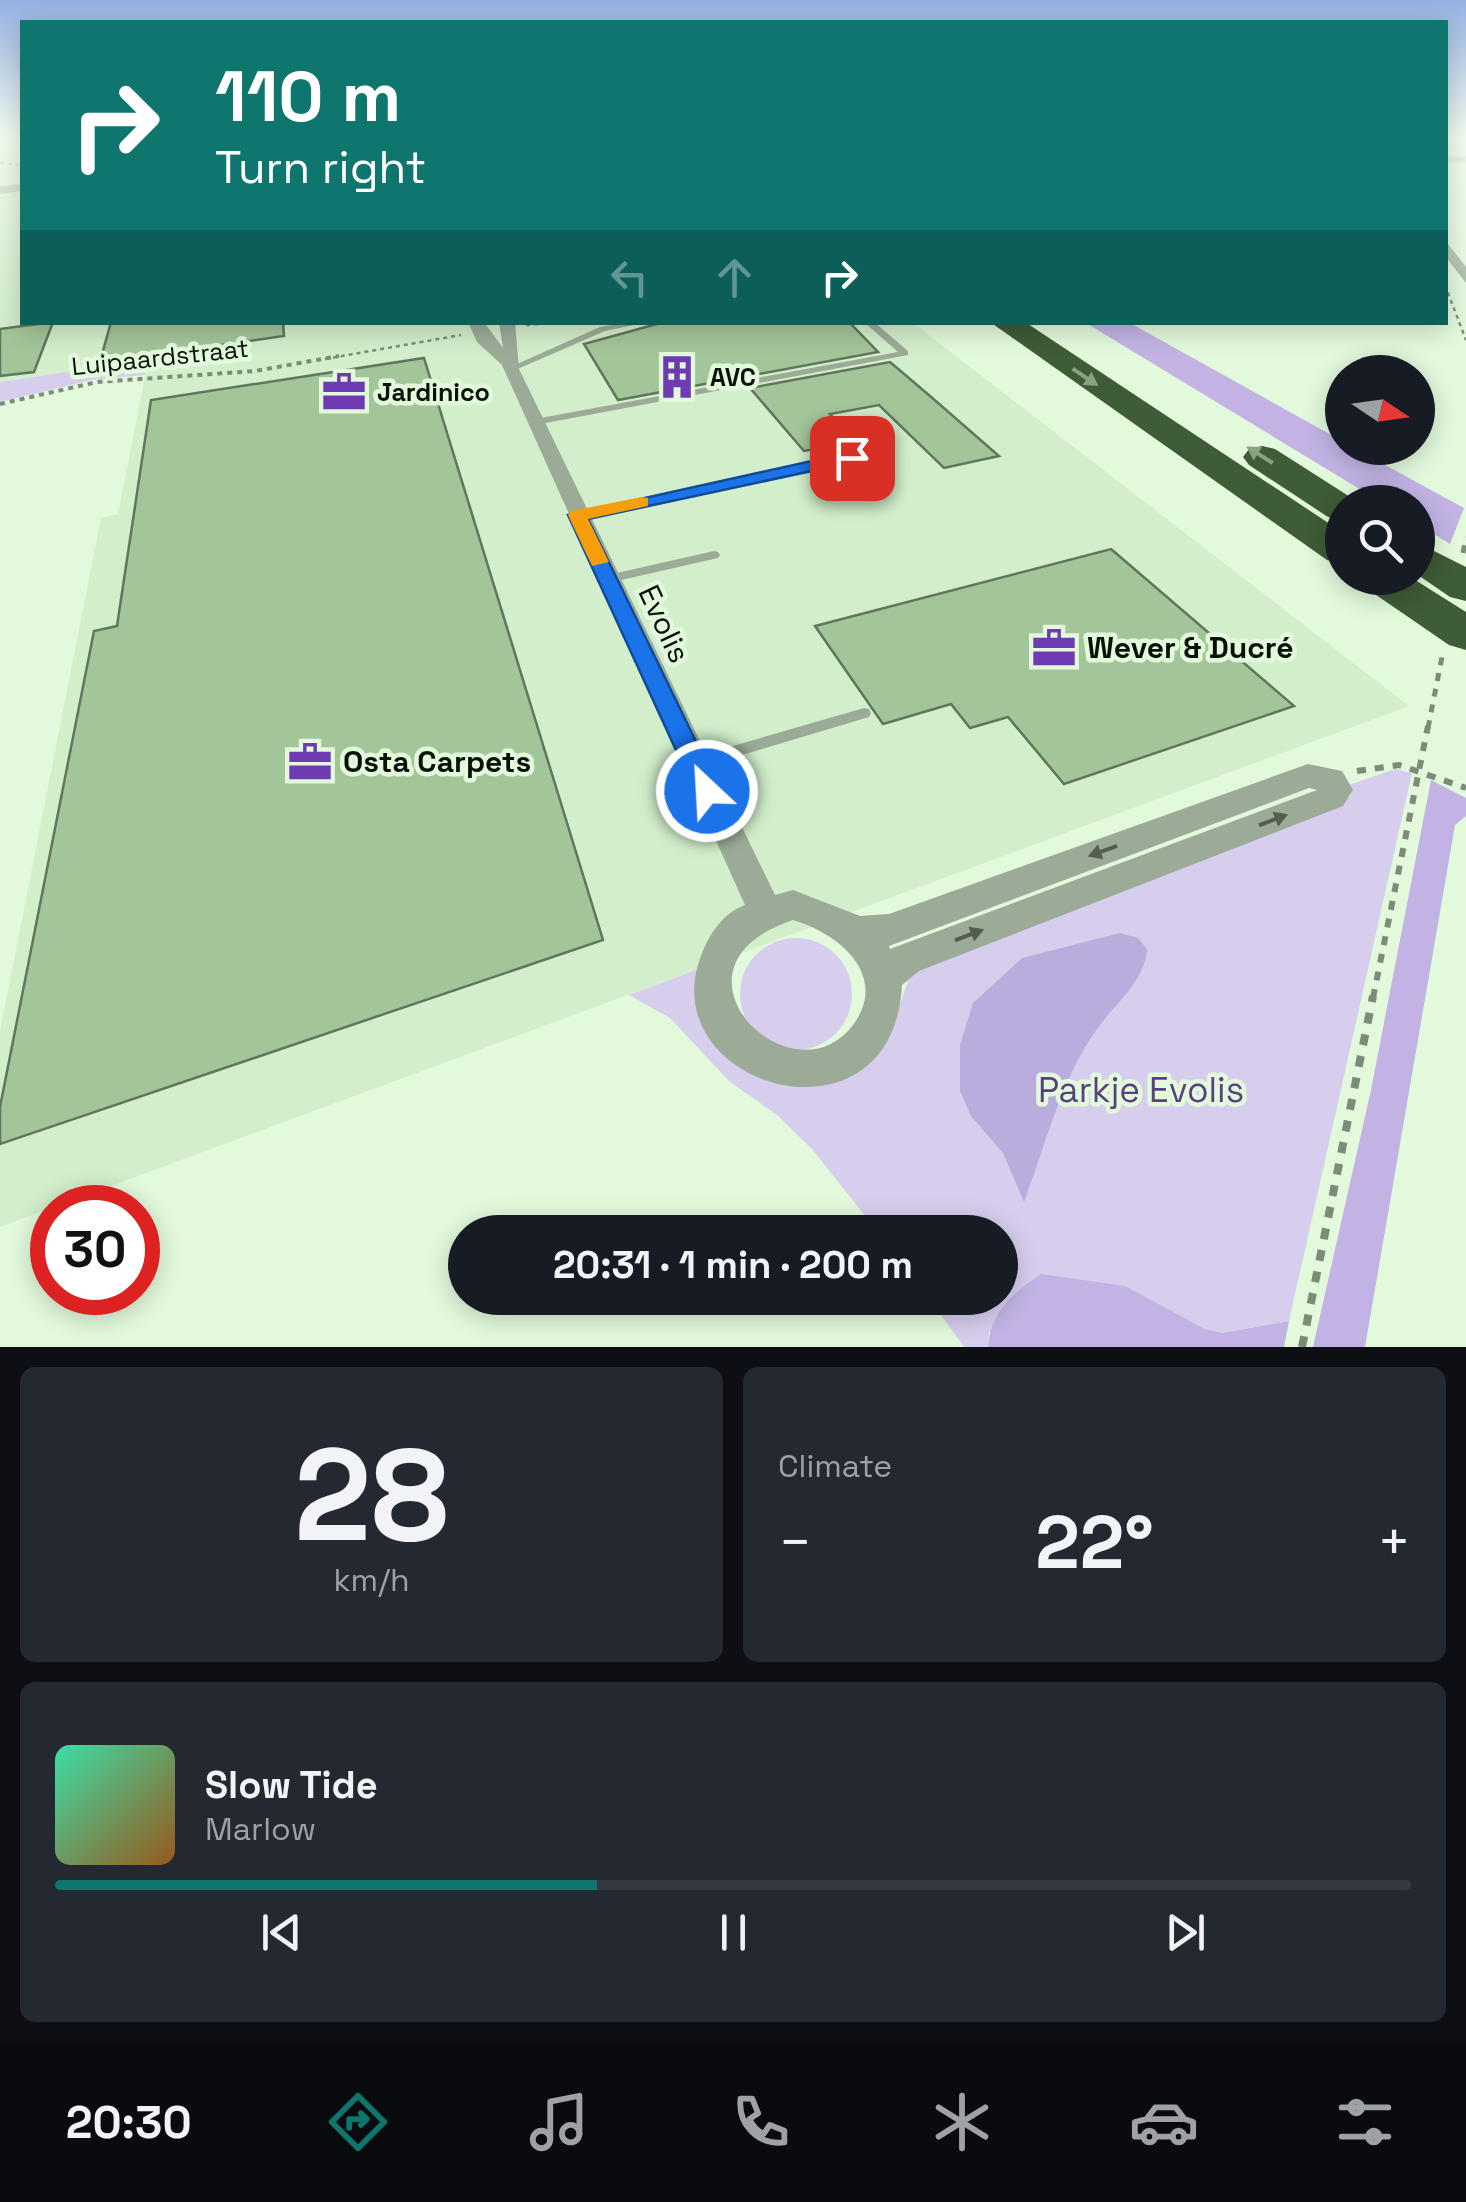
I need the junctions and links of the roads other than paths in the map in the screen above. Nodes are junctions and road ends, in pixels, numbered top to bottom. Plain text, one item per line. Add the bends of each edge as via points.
1 (1448, 249) edge
2 (1466, 279) edge
3 (508, 325) edge
4 (626, 325) edge
5 (872, 325) edge
6 (1008, 325) edge
7 (1057, 325) edge
8 (478, 327) edge
9 (510, 366) junction
10 (535, 422) junction
11 (852, 458) dead end
12 (1325, 497) edge
13 (577, 515) junction
14 (1325, 539) edge
15 (714, 555) dead end
16 (608, 580) junction
17 (1435, 580) edge
18 (1466, 587) edge
19 (1423, 595) edge
20 (1466, 634) edge
21 (864, 713) dead end
22 (694, 763) junction
23 (766, 910) junction
24 (859, 932) junction
25 (883, 978) junction

1 - 2 street
3 - 9 street, Evolis
4 - 9 lane
5 - 10 lane via 905,353
6 -> 14 highway
12 -> 7 highway
8 - 9 street, Evolis
9 - 10 street, Evolis
10 - 13 street, Evolis
11 - 13 lane
13 - 16 street, Evolis
15 - 16 lane
16 - 22 street, Evolis
17 - 18 highway
19 - 20 highway
21 - 22 lane
22 - 23 street, Evolis
23 - 24 street via 793,905 828,912
23 - 25 street via 744,920 717,951 710,991 731,1038 768,1064 813,1069 841,1061 864,1044 881,1015
24 - 25 street
25 -> 24 street via 906,959 1332,798 1337,790 1331,780 1308,776 890,930

